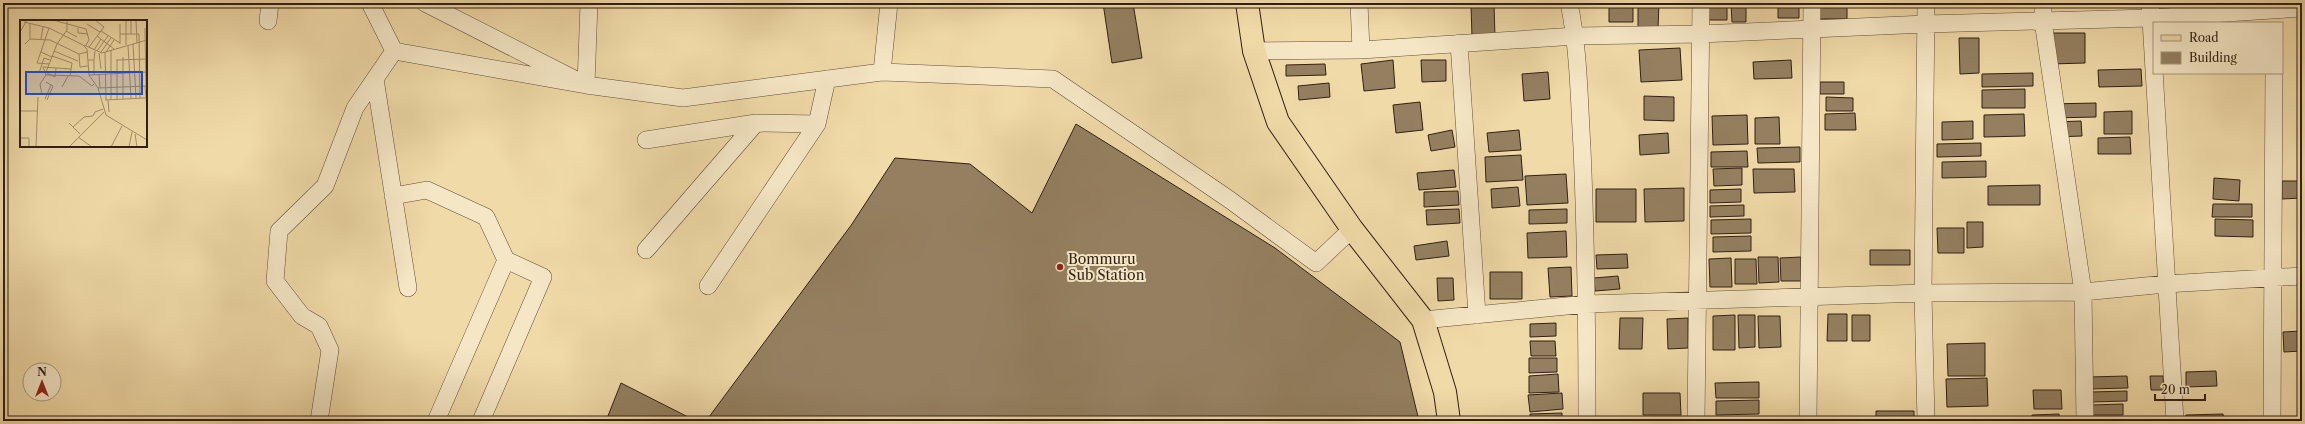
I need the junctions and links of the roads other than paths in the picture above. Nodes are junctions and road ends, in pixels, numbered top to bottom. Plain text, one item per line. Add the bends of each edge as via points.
1 (270, 3) edge
2 (370, 3) edge
3 (425, 3) edge
4 (589, 3) edge
5 (889, 3) edge
6 (1247, 3) edge
7 (1359, 3) edge
8 (1569, 3) edge
9 (1701, 3) edge
10 (1812, 3) edge
11 (1926, 3) edge
12 (2043, 3) edge
13 (2302, 8) edge
14 (2149, 11) edge
15 (2274, 12) edge
16 (268, 21) dead end
17 (2043, 21) junction
18 (1926, 24) junction
19 (1813, 29) junction
20 (1700, 34) junction
21 (1576, 36) junction
22 (1459, 43) junction
23 (1361, 50) junction
24 (394, 51) junction
25 (1254, 51) junction
26 (882, 72) junction
27 (2274, 74) edge
28 (375, 79) junction
29 (827, 79) junction
30 (586, 85) junction
31 (756, 124) junction
32 (817, 124) junction
33 (646, 140) dead end
34 (393, 196) junction
35 (1352, 229) junction
36 (646, 250) dead end
37 (506, 260) junction
38 (2302, 276) edge
39 (2272, 278) junction
40 (2166, 284) junction
41 (708, 286) dead end
42 (408, 288) dead end
43 (2082, 292) junction
44 (1923, 293) junction
45 (1808, 297) junction
46 (1697, 301) junction
47 (1587, 304) junction
48 (1477, 315) junction
49 (1423, 320) junction
50 (319, 421) edge
51 (436, 421) edge
52 (481, 421) edge
53 (1449, 421) edge
54 (1586, 421) edge
55 (1696, 421) edge
56 (1808, 421) edge
57 (1926, 421) edge
58 (2085, 421) edge
59 (2175, 421) edge
60 (2272, 421) edge

1 - 16 street
2 - 24 street
3 - 30 street
4 - 30 street
5 - 26 street
6 - 25 main road
7 - 23 street
8 - 21 street
9 - 20 street
10 - 19 street
11 - 18 street
12 - 17 street
13 - 15 street
14 - 15 street
14 - 17 street
14 - 40 street
17 - 18 street
17 - 43 street
18 - 19 street
18 - 44 street
19 - 20 street
19 - 45 street
20 - 21 street
20 - 46 street
21 - 22 street
21 - 47 street
22 - 23 street
22 - 48 street
23 - 25 street
24 - 28 street
24 - 30 street
25 - 35 main road via 1278,122
26 - 29 street
26 - 35 street via 1054,79 1230,200 1316,264
27 - 39 street
28 - 34 street
28 - 50 street via 355,108 324,186 279,231 275,281 302,316 319,326 330,350
29 - 30 street via 683,98
29 - 32 street
31 - 32 street
31 - 33 street
31 - 36 street
32 - 41 street
34 - 37 street via 427,190 486,217
34 - 42 street
35 - 49 main road
37 - 51 street
37 - 52 street via 543,277
38 - 39 street
39 - 40 street
39 - 60 street
40 - 43 street
40 - 59 street
43 - 44 street
43 - 58 street
44 - 45 street
44 - 57 street
45 - 46 street
45 - 56 street
46 - 47 street
46 - 55 street
47 - 48 street
47 - 54 street
48 - 49 street
49 - 53 main road via 1444,392

